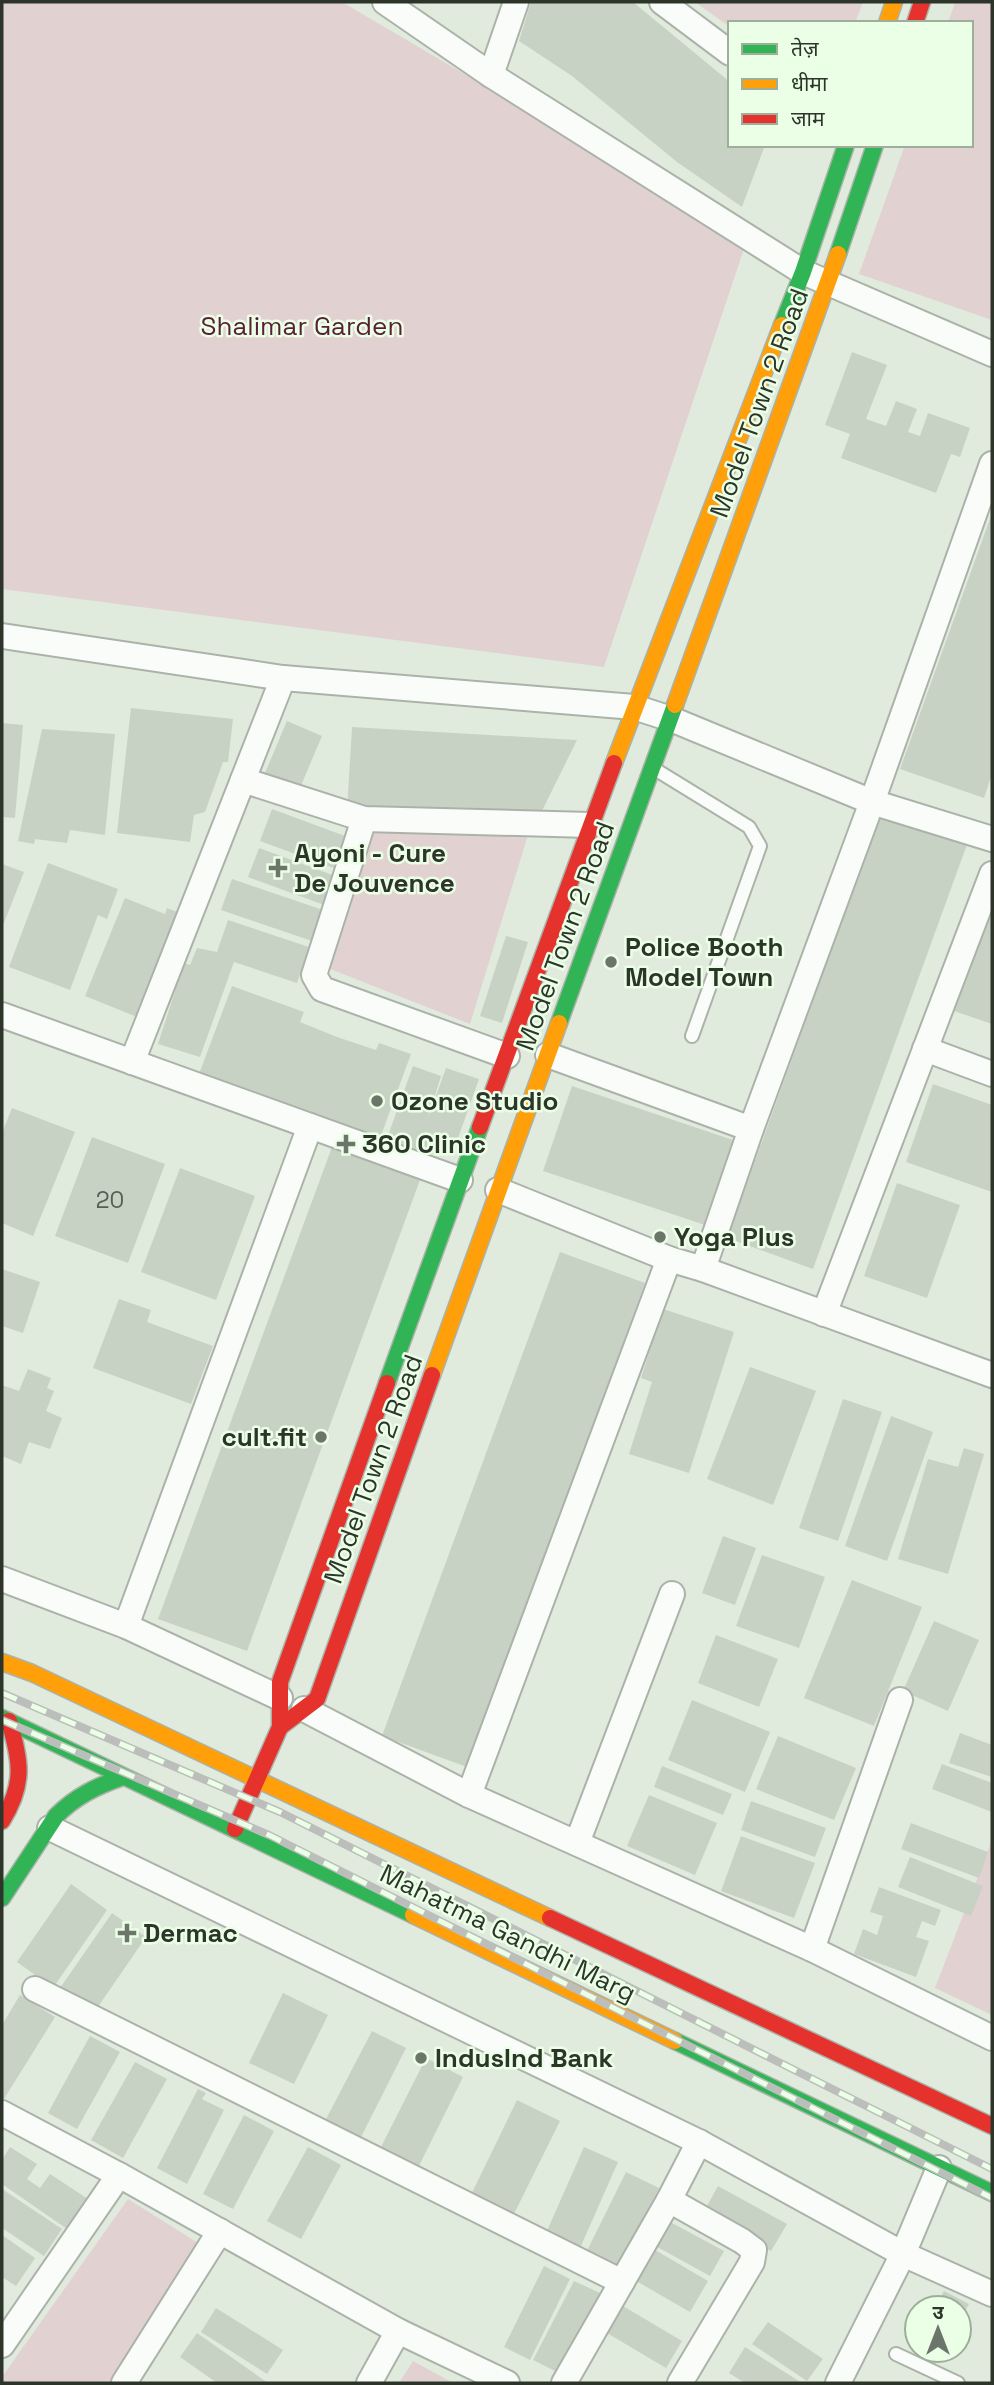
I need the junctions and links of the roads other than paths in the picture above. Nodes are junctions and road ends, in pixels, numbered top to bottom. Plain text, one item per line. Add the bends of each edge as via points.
1 (385, 2) edge
2 (516, 2) edge
3 (662, 2) edge
4 (894, 2) edge
5 (922, 2) edge
6 (888, 21) edge
7 (916, 21) edge
8 (728, 52) edge
9 (491, 75) junction
10 (845, 147) edge
11 (874, 147) edge
12 (803, 272) junction
13 (828, 285) junction
14 (992, 354) edge
15 (992, 464) edge
16 (2, 636) edge
17 (283, 678) junction
18 (634, 707) junction
19 (671, 719) junction
20 (653, 768) junction
21 (243, 780) junction
22 (872, 802) junction
23 (364, 819) junction
24 (590, 825) junction
25 (992, 839) edge
26 (992, 874) edge
27 (2, 1015) edge
28 (692, 1036) dead end
29 (925, 1049) junction
30 (548, 1055) junction
31 (507, 1056) junction
32 (132, 1062) junction
33 (992, 1074) edge
34 (310, 1126) junction
35 (751, 1129) junction
36 (460, 1180) junction
37 (498, 1190) junction
38 (669, 1259) junction
39 (704, 1269) junction
40 (824, 1314) junction
41 (992, 1375) edge
42 (2, 1579) edge
43 (672, 1594) dead end
44 (126, 1626) junction
45 (2, 1662) edge
46 (280, 1698) junction
47 (900, 1700) dead end
48 (304, 1709) junction
49 (6, 1720) edge
50 (277, 1732) junction
51 (123, 1777) junction
52 (256, 1779) junction
53 (469, 1795) junction
54 (2, 1821) edge
55 (50, 1828) junction
56 (235, 1829) junction
57 (578, 1843) junction
58 (2, 1898) edge
59 (812, 1950) junction
60 (35, 1989) dead end
61 (992, 2038) edge
62 (3, 2117) edge
63 (992, 2126) edge
64 (699, 2141) junction
65 (939, 2168) junction
66 (119, 2175) junction
67 (992, 2193) edge
68 (669, 2200) junction
69 (220, 2231) junction
70 (903, 2254) junction
71 (622, 2283) junction
72 (992, 2294) edge
73 (398, 2331) junction
74 (2, 2346) edge
75 (895, 2354) dead end
76 (124, 2383) edge
77 (369, 2383) edge
78 (508, 2383) edge
79 (564, 2383) edge
80 (680, 2383) edge
81 (838, 2383) edge
82 (958, 2383) edge

1 - 9 street
2 - 9 street
3 - 8 street
4 - 6 street
5 - 7 street
9 - 12 street
10 - 12 street, Model Town 2 Road
11 - 13 street, Model Town 2 Road
12 - 13 street
12 - 18 street, Model Town 2 Road
13 - 14 street
13 - 19 street, Model Town 2 Road
15 - 22 street
16 - 17 street
17 - 18 street
17 - 21 street
18 - 19 street
18 - 24 street, Model Town 2 Road
19 - 20 street, Model Town 2 Road
19 - 22 street
20 - 28 lane via 749,827 760,846
20 - 30 street, Model Town 2 Road
21 - 23 street
21 - 32 street
22 - 25 street
22 - 35 street
23 - 24 street
23 - 31 street via 314,975 322,989
24 - 31 street, Model Town 2 Road
26 - 29 street
27 - 32 street
29 - 33 street
29 - 40 street
30 - 35 street
30 - 37 street, Model Town 2 Road
31 - 36 street, Model Town 2 Road
32 - 34 street
34 - 36 street
34 - 44 street
35 - 39 street
36 - 46 street, Model Town 2 Road via 281,1682
37 - 38 street
37 - 48 street, Model Town 2 Road via 317,1699
38 - 39 street
38 - 53 street
39 - 40 street
40 - 41 street
42 - 44 street
43 - 57 street
44 - 46 street
45 - 52 street, Mahatma Gandhi Marg
46 - 50 street, Model Town 2 Road
47 - 59 street
48 - 50 street, Model Town 2 Road
48 - 53 street
49 - 51 street, Mahatma Gandhi Marg
49 - 54 street via 19,1755 19,1771 16,1791
50 - 52 street
51 - 55 street via 85,1790
51 - 56 street, Mahatma Gandhi Marg
52 - 56 street
52 - 63 street, Mahatma Gandhi Marg
53 - 57 street
55 - 58 street
55 - 64 street
56 - 65 street, Mahatma Gandhi Marg
57 - 59 street
59 - 61 street
60 - 71 street
62 - 66 street
64 - 68 street
64 - 70 street
65 - 67 street, Mahatma Gandhi Marg
65 - 70 street
66 - 69 street
66 - 74 street
68 - 71 street
68 - 80 street via 754,2250 752,2262
69 - 73 street
69 - 76 street
70 - 72 street
70 - 81 street
71 - 79 street
73 - 77 street
73 - 78 street
75 - 82 lane

